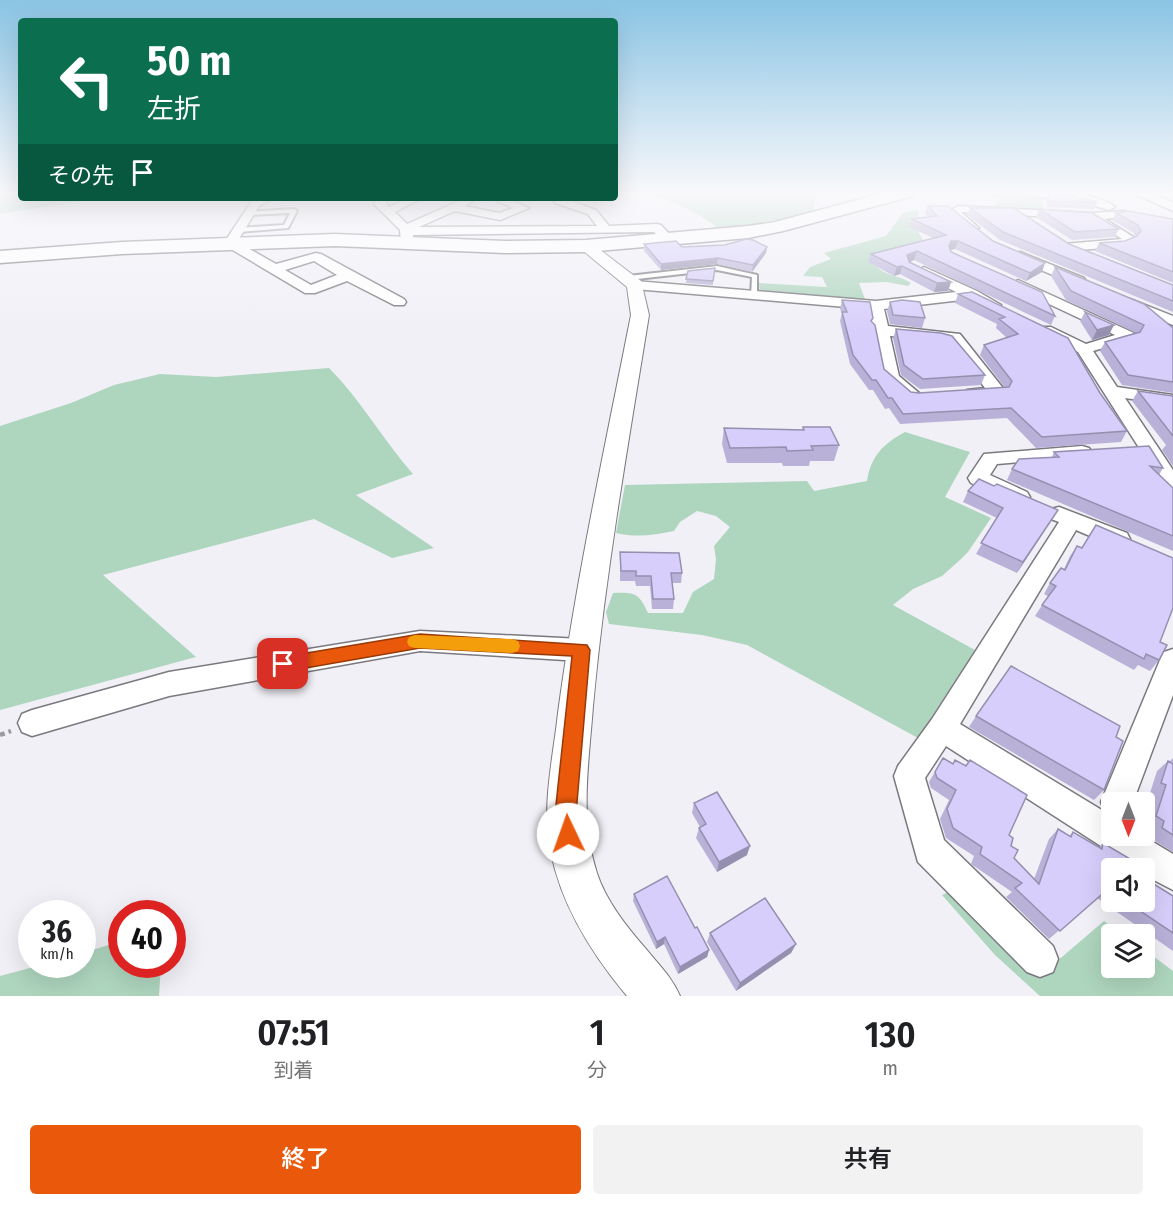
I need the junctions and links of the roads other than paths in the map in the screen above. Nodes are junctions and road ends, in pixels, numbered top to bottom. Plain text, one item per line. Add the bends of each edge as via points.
1 (218, 238) edge
2 (236, 238) edge
3 (284, 238) edge
4 (353, 238) edge
5 (442, 238) edge
6 (580, 238) edge
7 (596, 238) edge
8 (649, 238) edge
9 (673, 238) edge
10 (1129, 238) edge
11 (1005, 250) edge
12 (0, 257) edge
13 (1099, 260) edge
14 (934, 261) edge
15 (274, 269) junction
16 (348, 276) junction
17 (1006, 279) edge
18 (632, 282) junction
19 (1090, 286) edge
20 (972, 294) junction
21 (755, 296) junction
22 (1122, 299) edge
23 (399, 302) dead end
24 (1163, 302) edge
25 (876, 305) junction
26 (1143, 308) junction
27 (1004, 310) edge
28 (1173, 321) edge
29 (1035, 325) edge
30 (879, 330) junction
31 (1084, 349) junction
32 (1111, 392) junction
33 (962, 394) edge
34 (927, 396) edge
35 (1173, 400) edge
36 (1148, 448) junction
37 (1126, 449) edge
38 (1103, 451) edge
39 (1173, 486) edge
40 (1072, 519) junction
41 (1133, 545) edge
42 (581, 650) junction
43 (1173, 660) edge
44 (32, 723) dead end
45 (942, 728) junction
46 (1124, 792) edge
47 (1101, 818) edge
48 (1139, 846) edge
49 (1173, 873) edge
50 (1040, 959) dead end
51 (657, 996) edge

1 - 12 highway
2 - 15 street
3 - 4 highway
5 - 6 highway via 505,246
7 - 18 street
8 - 9 highway
10 - 13 street via 1127,242 1063,244
11 - 19 street
14 - 20 street via 913,266
15 - 16 street via 316,256
15 - 16 street via 310,290
16 - 23 street
17 - 31 street via 1130,336
18 - 21 street
18 - 21 lane via 717,268 755,276
18 - 42 street via 640,315
20 - 25 street
20 - 27 street
21 - 25 street
22 - 26 street
24 - 26 street
25 - 30 street
26 - 28 street
29 - 31 street
30 - 33 street via 955,337 997,392
30 - 34 street via 891,378 915,396
31 - 32 street
32 - 35 street
32 - 36 street
36 - 37 street
36 - 39 street
38 - 40 street via 991,458 978,478
40 - 41 street
40 - 45 street
42 - 44 street via 420,641 169,684
42 - 51 street via 566,814 571,854 585,899 619,954
43 - 46 street
45 - 47 street
45 - 50 street via 909,776 930,850
48 - 49 street

